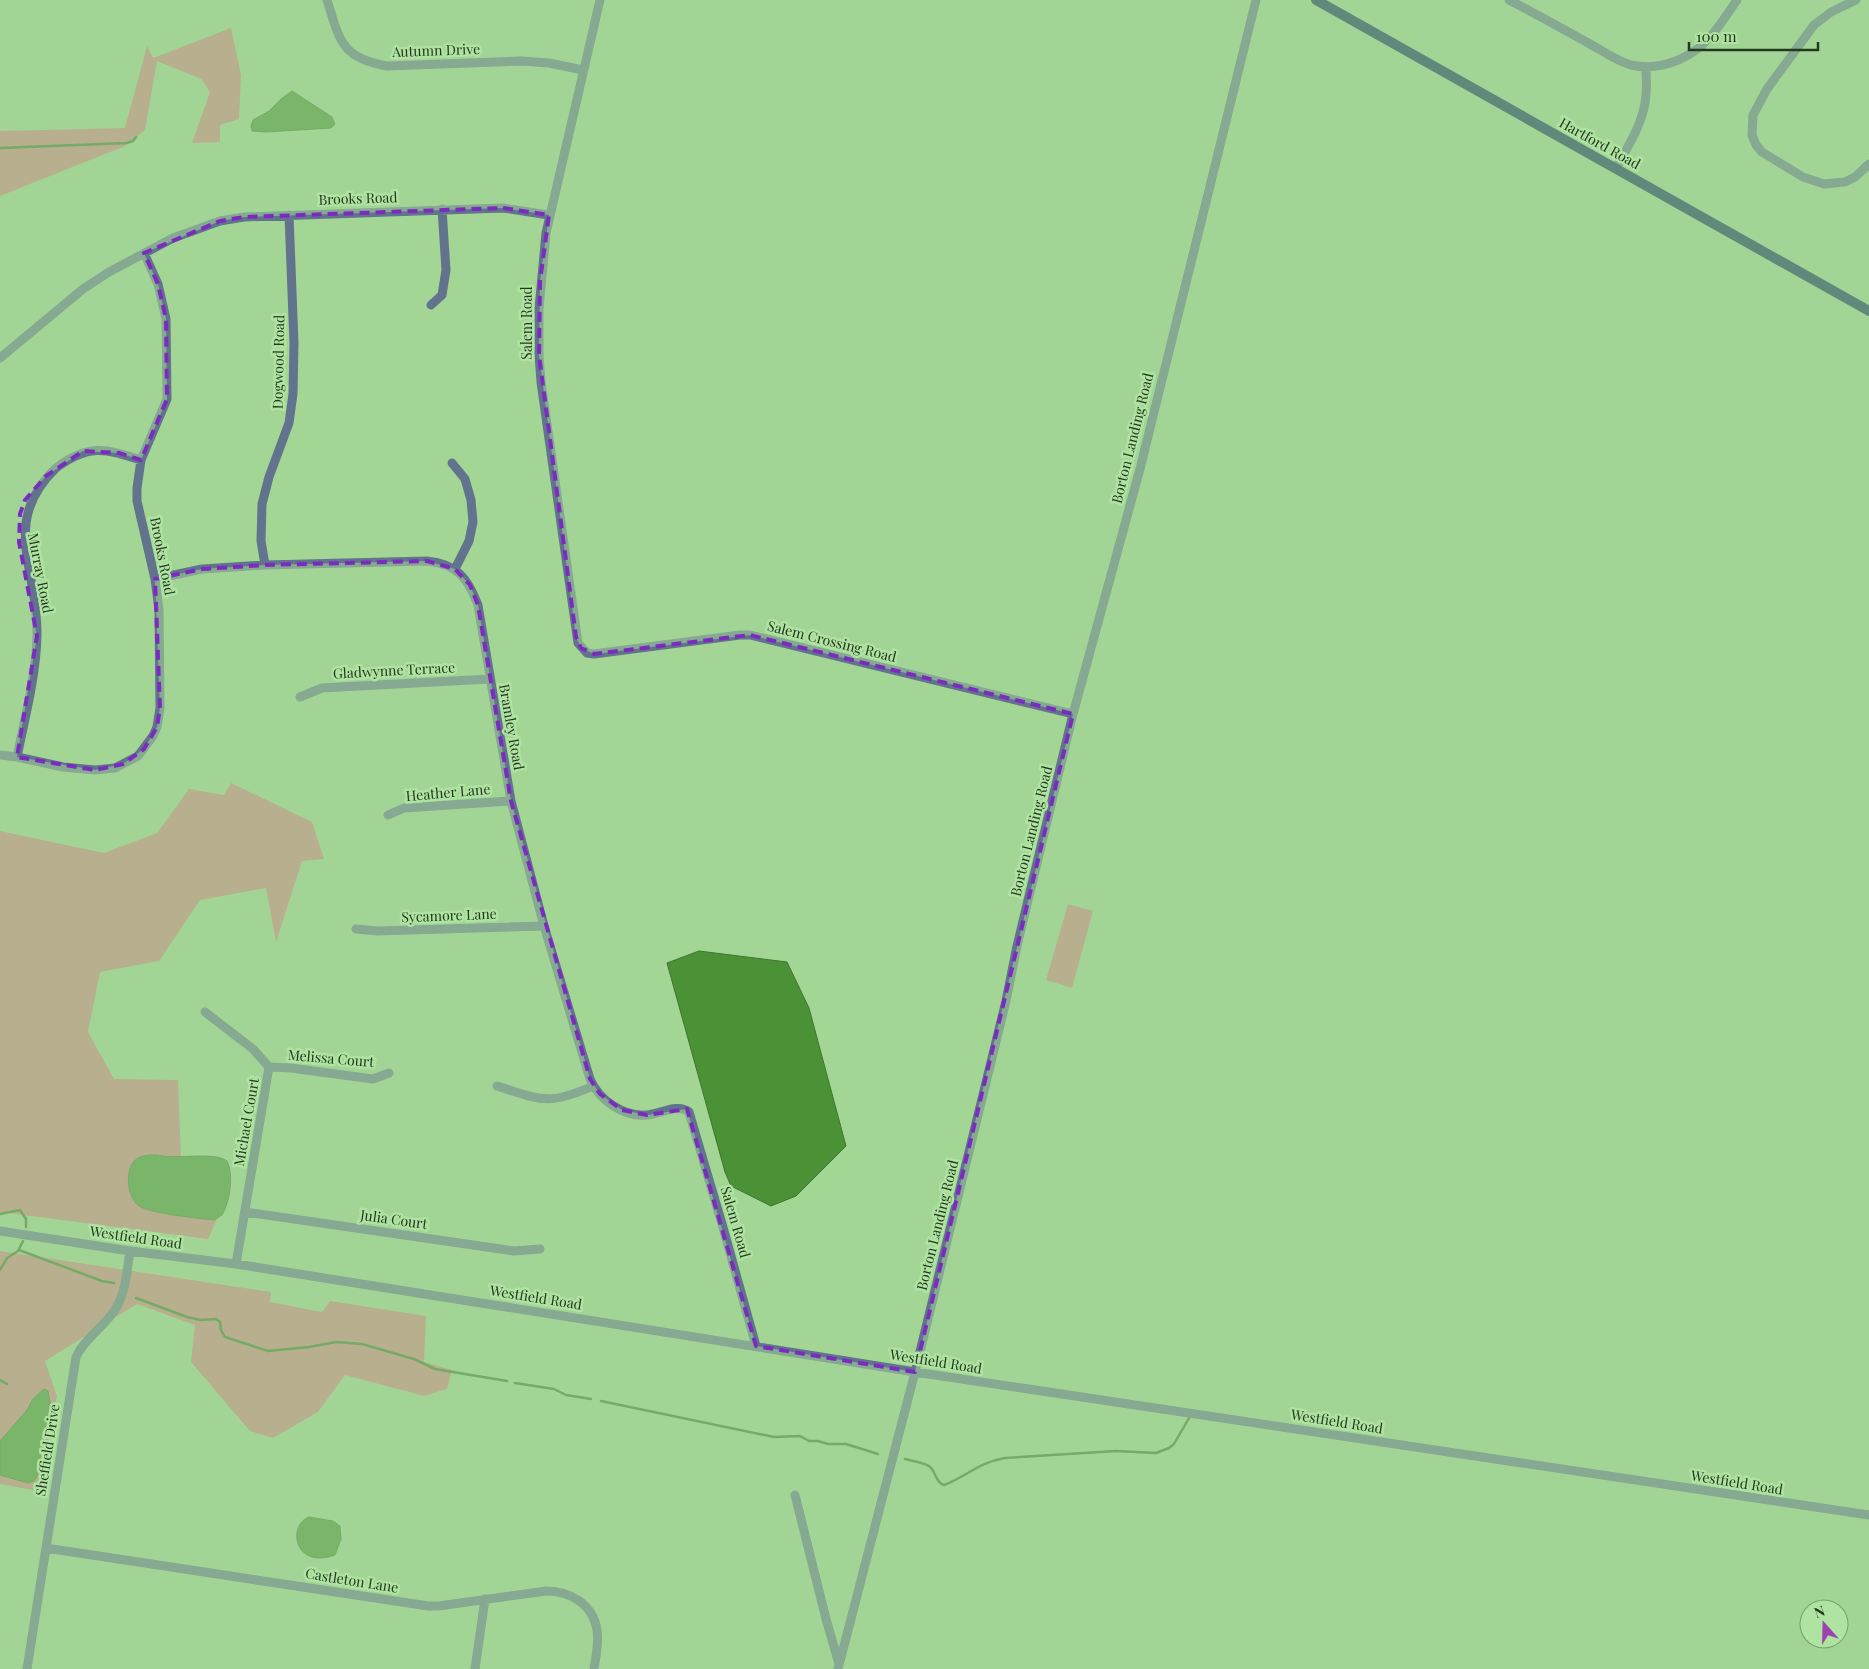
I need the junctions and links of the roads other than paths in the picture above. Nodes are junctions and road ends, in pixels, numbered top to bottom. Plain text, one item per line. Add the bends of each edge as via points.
1 (327, 0) edge
2 (600, 0) edge
3 (1256, 0) edge
4 (1316, 0) edge
5 (1509, 0) edge
6 (1737, 0) edge
7 (1856, 0) edge
8 (1646, 66) junction
9 (583, 70) junction
10 (1869, 164) edge
11 (1616, 168) junction
12 (442, 209) junction
13 (288, 215) junction
14 (549, 215) junction
15 (144, 253) junction
16 (432, 305) dead end
17 (1869, 311) edge
18 (0, 358) edge
19 (141, 460) junction
20 (452, 463) dead end
21 (265, 565) junction
22 (454, 569) junction
23 (156, 579) junction
24 (581, 648) joint
25 (490, 678) junction
26 (300, 697) dead end
27 (1073, 714) junction
28 (0, 755) edge
29 (17, 757) junction
30 (511, 801) junction
31 (388, 815) dead end
32 (544, 926) junction
33 (356, 929) dead end
34 (205, 1012) dead end
35 (269, 1067) junction
36 (389, 1073) dead end
37 (497, 1086) dead end
38 (593, 1086) junction
39 (684, 1109) joint
40 (245, 1212) junction
41 (0, 1231) edge
42 (540, 1249) dead end
43 (130, 1251) junction
44 (236, 1264) junction
45 (756, 1346) junction
46 (915, 1372) junction
47 (795, 1495) dead end
48 (1869, 1516) edge
49 (46, 1548) junction
50 (485, 1599) junction
51 (839, 1666) edge
52 (27, 1669) edge
53 (475, 1669) edge
54 (594, 1669) edge

1 - 9 street, Autumn Drive via 338,35 349,52 367,62 387,66 522,61
2 - 9 street, Salem Road
3 - 27 street, Borton Landing Road via 1140,469
4 - 11 main road, Hartford Road
5 - 8 street via 1623,62
6 - 8 street via 1694,52 1673,62
7 - 10 street via 1831,12 1814,26 1767,89 1752,115 1752,135 1762,152 1803,177 1824,184 1845,182
8 - 11 street via 1643,112
9 - 14 street, Salem Road
11 - 17 main road, Hartford Road
12 - 13 street, Brooks Road
12 - 14 street, Brooks Road via 503,208
12 - 16 street via 446,270 442,294
13 - 15 street, Brooks Road via 220,221 173,238
13 - 21 street, Dogwood Road via 293,394 289,423 262,504 261,541
14 - 24 street, Salem Road via 540,281 539,355 574,627
15 - 18 street, Brooks Road via 84,289
15 - 19 street, Brooks Road via 158,284 166,319 167,399
19 - 23 street, Brooks Road via 137,501
19 - 29 street, Murray Road via 119,453 83,451 46,476 26,500 20,514 19,542 35,610 37,636
20 - 22 street via 465,479 471,500 472,522 469,541
21 - 22 street, Bramley Road via 427,561
21 - 23 street, Bramley Road via 202,569
22 - 25 street, Bramley Road via 470,584 478,606
23 - 29 street, Brooks Road via 160,708 157,727 144,750 115,768 95,770
24 - 27 street, Salem Crossing Road via 594,654 750,635
25 - 26 street, Gladwynne Terrace via 322,688
25 - 30 street, Bramley Road
27 - 46 street, Borton Landing Road
28 - 29 street, Brooks Road
30 - 31 street, Heather Lane via 404,808
30 - 32 street, Bramley Road
32 - 33 street, Sycamore Lane
32 - 38 street, Bramley Road
34 - 35 street, Michael Court via 253,1049
35 - 36 street, Melissa Court via 373,1079
35 - 40 street, Michael Court
37 - 38 street via 546,1100 564,1098
38 - 39 street, Bramley Road via 609,1103 631,1113 647,1115
39 - 45 street, Salem Road via 691,1116
40 - 42 street, Julia Court via 514,1251
40 - 44 street, Michael Court
41 - 43 street, Westfield Road
43 - 44 street, Westfield Road
43 - 49 street, Sheffield Drive via 119,1304 76,1357
44 - 45 street, Westfield Road
45 - 46 street, Westfield Road
46 - 48 street, Westfield Road
46 - 51 street, Borton Landing Road
47 - 51 street
49 - 50 street, Castleton Lane via 428,1606
49 - 52 street, Sheffield Drive
50 - 53 street
50 - 54 street, Castleton Lane via 546,1591 575,1597 595,1623 597,1647

